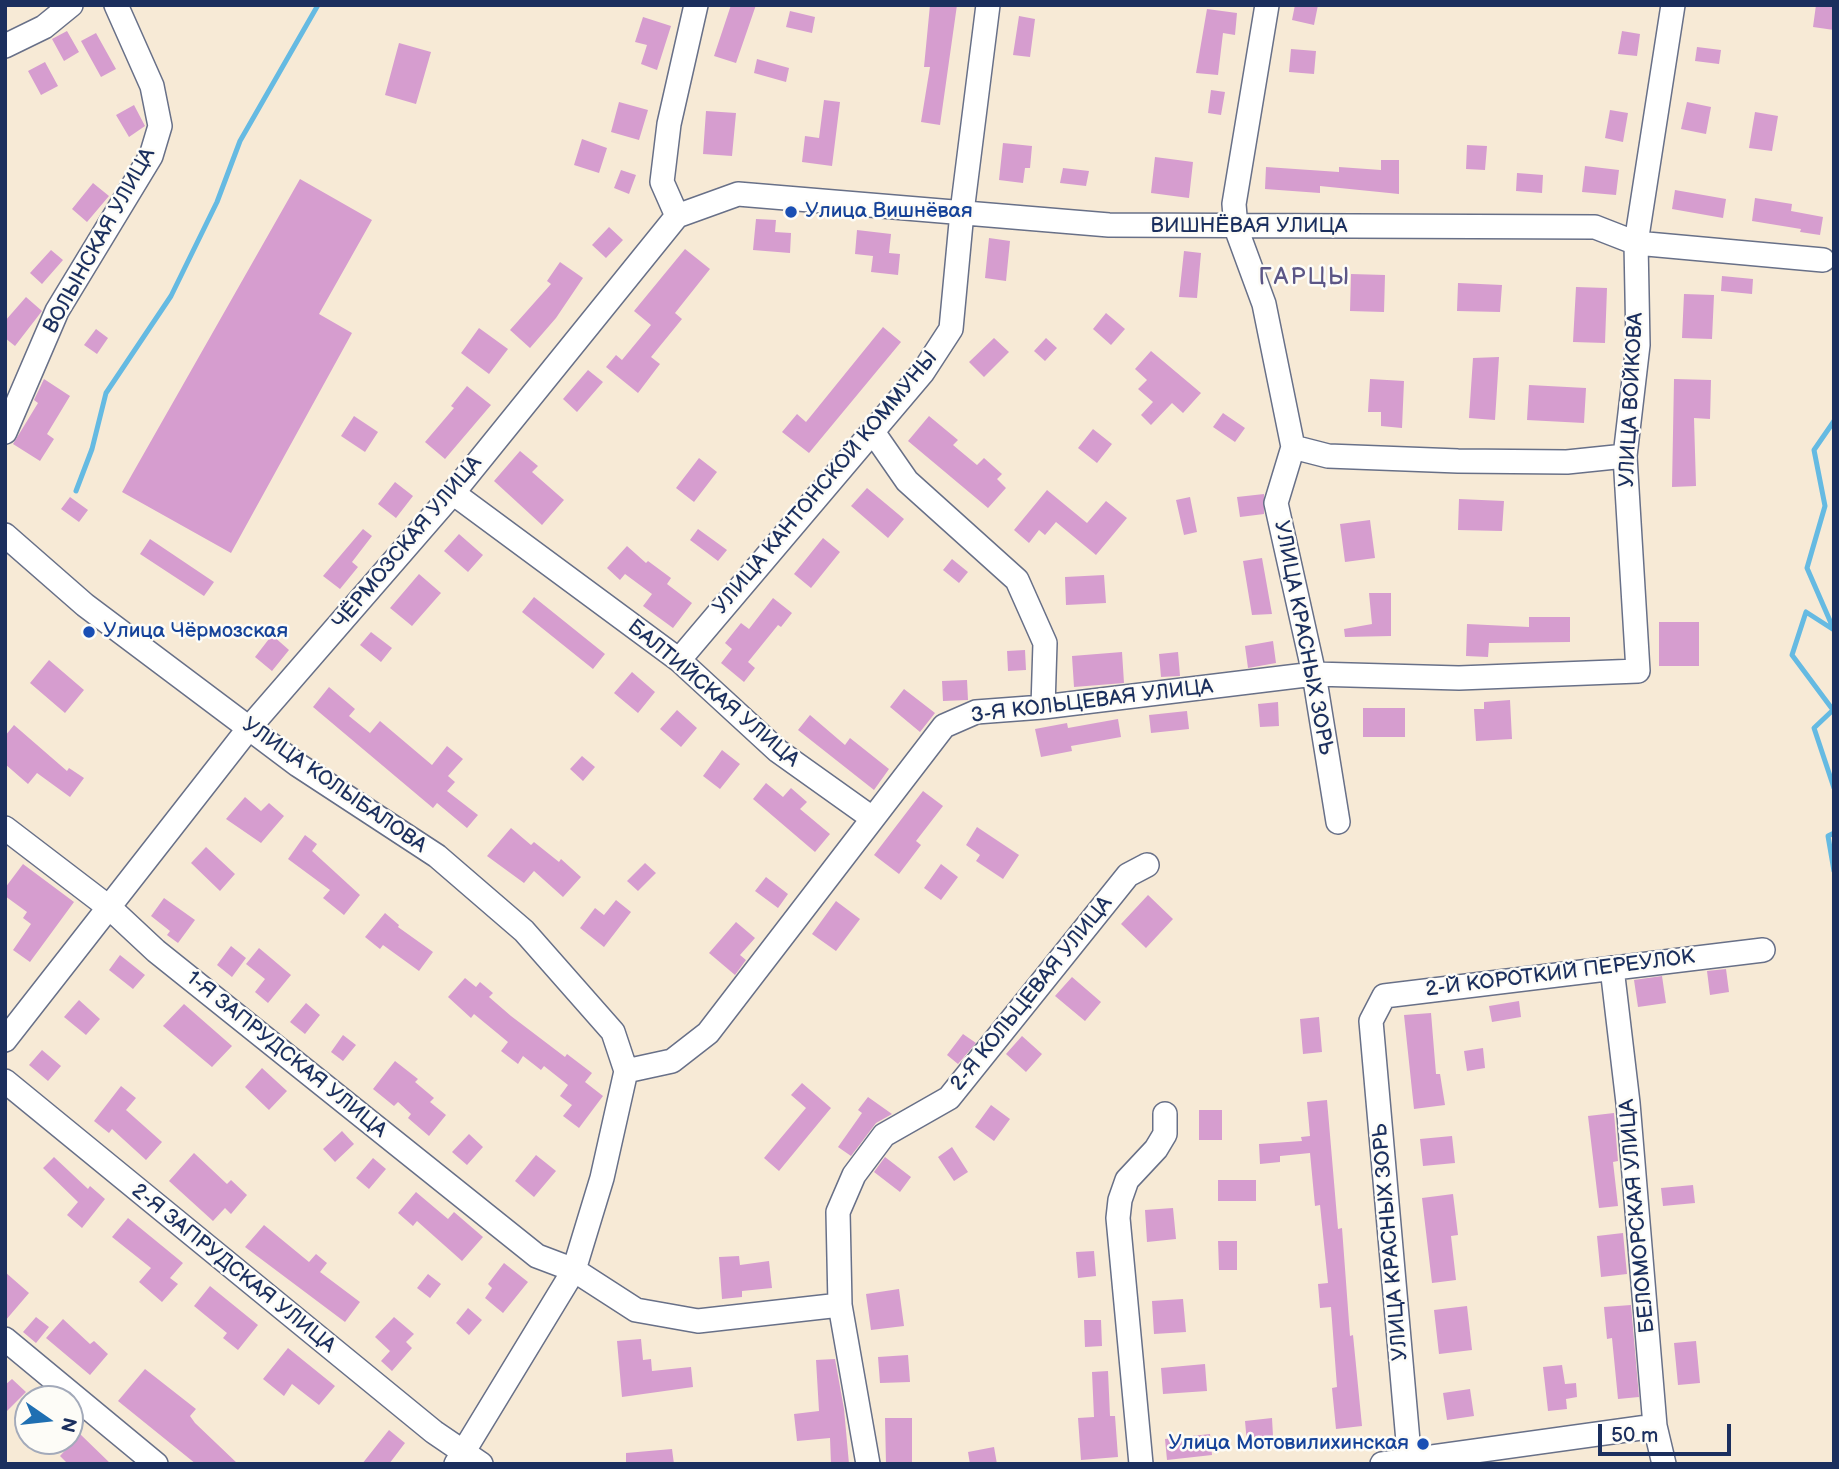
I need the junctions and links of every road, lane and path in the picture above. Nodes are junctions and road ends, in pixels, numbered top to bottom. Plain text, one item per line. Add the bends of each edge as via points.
1 (71, 5) edge
2 (116, 5) edge
3 (696, 5) edge
4 (988, 5) edge
5 (1267, 5) edge
6 (1673, 5) edge
7 (5, 46) edge
8 (962, 212) junction
9 (677, 216) junction
10 (1236, 228) junction
11 (1636, 243) junction
12 (1823, 260) dead end
13 (5, 432) edge
14 (873, 432) junction
15 (1293, 447) junction
16 (1625, 456) junction
17 (453, 493) junction
18 (5, 535) edge
19 (679, 660) junction
20 (1637, 671) joint
21 (1314, 674) junction
22 (1043, 707) junction
23 (249, 728) junction
24 (873, 818) junction
25 (1338, 822) dead end
26 (5, 828) edge
27 (1147, 865) dead end
28 (111, 909) junction
29 (1763, 950) dead end
30 (1612, 968) junction
31 (1371, 1021) joint
32 (5, 1040) edge
33 (626, 1071) junction
34 (5, 1081) edge
35 (1165, 1114) dead end
36 (574, 1270) junction
37 (840, 1305) junction
38 (5, 1339) edge
39 (1655, 1426) junction
40 (467, 1459) edge
41 (1410, 1462) edge
42 (156, 1464) edge
43 (868, 1464) edge
44 (1141, 1464) edge
45 (1382, 1464) edge
46 (1664, 1464) edge

1 - 7 street via 44,27
2 - 13 street, ВОЛЫНСКАЯ УЛИЦА via 152,86 160,126 151,156 57,311
3 - 9 street via 669,124 662,182
4 - 8 street, УЛИЦА КАНТОНСКОЙ КОММУНЫ
5 - 10 street, УЛИЦА КРАСНЫХ ЗОРЬ via 1234,204
6 - 11 street, УЛИЦА ВОЙКОВА
8 - 9 street, ВИШНЁВАЯ УЛИЦА via 738,194
8 - 10 street, ВИШНЁВАЯ УЛИЦА via 1109,225
8 - 14 street, УЛИЦА КАНТОНСКОЙ КОММУНЫ via 951,329 923,372
9 - 17 street, ЧЁРМОЗСКАЯ УЛИЦА
10 - 11 street, ВИШНЁВАЯ УЛИЦА via 1595,227
10 - 15 street, УЛИЦА КРАСНЫХ ЗОРЬ via 1264,304
11 - 12 street, ВИШНЁВАЯ УЛИЦА
11 - 16 street, УЛИЦА ВОЙКОВА via 1638,345
14 - 19 street, УЛИЦА КАНТОНСКОЙ КОММУНЫ
14 - 22 street via 907,481 1017,580 1045,643
15 - 16 street via 1328,456 1458,461 1567,462
15 - 21 street, УЛИЦА КРАСНЫХ ЗОРЬ via 1276,503
16 - 20 street, УЛИЦА ВОЙКОВА
17 - 19 street, БАЛТИЙСКАЯ УЛИЦА
17 - 23 street, ЧЁРМОЗСКАЯ УЛИЦА
18 - 23 street, УЛИЦА КОЛЫБАЛОВА via 85,605
19 - 24 street, БАЛТИЙСКАЯ УЛИЦА via 778,751
20 - 21 street, 3-Я КОЛЬЦЕВАЯ УЛИЦА via 1459,678
21 - 22 street, 3-Я КОЛЬЦЕВАЯ УЛИЦА
21 - 25 street, УЛИЦА КРАСНЫХ ЗОРЬ
22 - 24 street, 3-Я КОЛЬЦЕВАЯ УЛИЦА via 976,712 944,726
23 - 28 street, ЧЁРМОЗСКАЯ УЛИЦА
23 - 33 street, УЛИЦА КОЛЫБАЛОВА via 437,856 524,931 613,1032
24 - 33 street, 3-Я КОЛЬЦЕВАЯ УЛИЦА via 708,1033 672,1061
26 - 28 street, 1-Я ЗАПРУДСКАЯ УЛИЦА
27 - 37 street, 2-Я КОЛЬЦЕВАЯ УЛИЦА via 1128,875 949,1098 884,1135 854,1175 838,1212
28 - 32 street, ЧЁРМОЗСКАЯ УЛИЦА
28 - 36 street, 1-Я ЗАПРУДСКАЯ УЛИЦА via 156,951 537,1256
29 - 30 street, 2-Й КОРОТКИЙ ПЕРЕУЛОК
30 - 31 street, 2-Й КОРОТКИЙ ПЕРЕУЛОК via 1384,996
30 - 39 street, БЕЛОМОРСКАЯ УЛИЦА
31 - 41 street, УЛИЦА КРАСНЫХ ЗОРЬ
33 - 36 street via 602,1178
34 - 40 street, 2-Я ЗАПРУДСКАЯ УЛИЦА
35 - 44 street via 1165,1134 1127,1180 1118,1218
36 - 37 street via 636,1310 698,1321
36 - 40 street
37 - 43 street, 2-Я КОЛЬЦЕВАЯ УЛИЦА
38 - 42 street
39 - 41 street
39 - 46 street, БЕЛОМОРСКАЯ УЛИЦА
41 - 45 street

